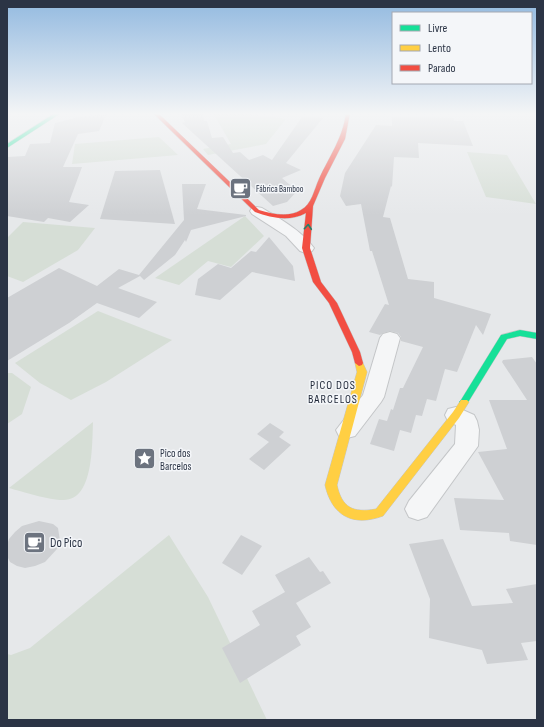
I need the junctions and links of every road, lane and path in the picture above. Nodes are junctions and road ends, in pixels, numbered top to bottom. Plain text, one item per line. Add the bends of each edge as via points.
1 (190, 147) edge
2 (339, 147) edge
3 (310, 206) junction
4 (257, 211) junction
5 (306, 248) junction
6 (537, 336) edge
7 (390, 338) dead end
8 (456, 415) junction
9 (346, 431) junction
10 (418, 509) dead end

1 - 4 main road
2 - 3 main road
3 - 4 main road via 306,211 290,216 273,216
5 -> 3 main road
4 - 5 street via 291,233
5 - 9 main road via 317,282 333,303 356,352 362,372
6 - 8 main road via 523,332 504,337
7 - 9 street via 373,397
8 - 9 main road via 379,513 367,516 355,516 341,508 332,494 331,485
8 - 10 street via 466,421 466,446

